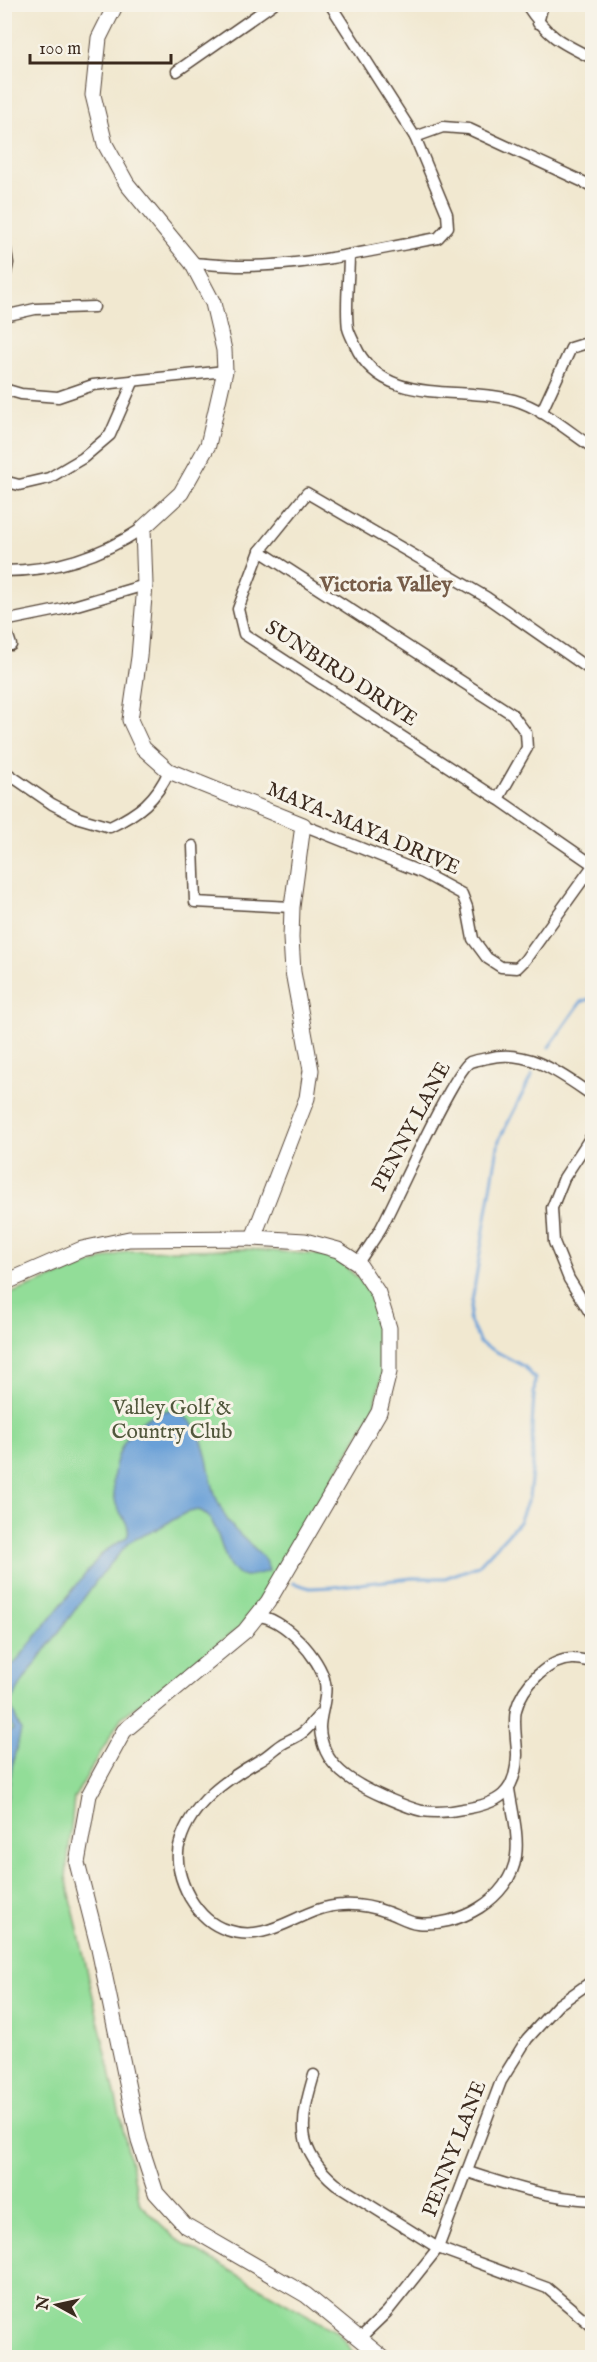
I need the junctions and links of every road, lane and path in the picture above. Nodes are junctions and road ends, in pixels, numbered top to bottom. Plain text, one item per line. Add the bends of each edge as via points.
1 (116, 4) edge
2 (273, 4) edge
3 (330, 4) edge
4 (526, 4) edge
5 (543, 4) edge
6 (538, 23) junction
7 (592, 58) edge
8 (177, 71) dead end
9 (415, 137) junction
10 (592, 186) edge
11 (4, 238) edge
12 (349, 255) junction
13 (192, 263) junction
14 (4, 283) edge
15 (94, 307) dead end
16 (4, 316) edge
17 (587, 344) dead end
18 (225, 371) junction
19 (134, 380) junction
20 (4, 389) edge
21 (541, 413) junction
22 (592, 447) edge
23 (4, 482) edge
24 (143, 528) junction
25 (260, 551) junction
26 (4, 571) edge
27 (145, 585) junction
28 (4, 623) edge
29 (11, 645) dead end
30 (592, 671) edge
31 (4, 771) edge
32 (169, 771) junction
33 (498, 800) junction
34 (303, 825) junction
35 (193, 846) dead end
36 (592, 866) edge
37 (292, 907) junction
38 (592, 1095) edge
39 (592, 1136) edge
40 (253, 1238) junction
41 (358, 1263) junction
42 (4, 1283) edge
43 (587, 1296) edge
44 (592, 1316) edge
45 (257, 1616) junction
46 (592, 1662) edge
47 (320, 1713) junction
48 (509, 1789) junction
49 (592, 1981) edge
50 (314, 2075) dead end
51 (468, 2172) junction
52 (592, 2200) edge
53 (438, 2248) junction
54 (592, 2326) edge
55 (360, 2338) junction
56 (383, 2358) edge

1 - 13 street via 99,38 93,95 105,144 127,184
2 - 8 street
3 - 9 street
4 - 6 street
5 - 6 street
6 - 7 street via 555,40
9 - 10 street via 443,127 469,129
9 - 12 street via 447,214 448,227 438,238
11 - 14 street via 8,263
12 - 13 street via 243,266
12 - 21 street via 348,329 370,370 412,389 516,400
13 - 18 street via 213,303
15 - 16 street via 35,309
17 - 21 street via 571,348
18 - 19 street
18 - 24 street via 208,445 181,493
19 - 20 street via 93,385 58,397
19 - 23 street via 110,435 83,458 49,478 19,485
21 - 22 street
24 - 26 street via 98,554 66,564
24 - 27 street, MAYA-MAYA DRIVE
25 - 30 street, SUNBIRD DRIVE via 307,493 486,597
25 - 33 street, SUNBIRD DRIVE via 238,609 244,634
25 - 33 street via 512,714 526,733 527,748
27 - 28 street
27 - 32 street, MAYA-MAYA DRIVE via 130,720 143,748
28 - 29 street
31 - 32 street via 52,804 79,818 110,826 133,816 160,791
32 - 34 street, MAYA-MAYA DRIVE
33 - 36 street, SUNBIRD DRIVE
34 - 36 street, MAYA-MAYA DRIVE via 423,873 462,894 473,939 487,958 501,967 517,968 525,960
34 - 37 street
35 - 37 street via 195,902
37 - 40 street via 293,972 311,1070 307,1098
38 - 41 street, PENNY LANE via 559,1071 537,1061 494,1056 469,1063 452,1086 380,1231
39 - 43 street via 564,1178 552,1208 554,1242 569,1280
40 - 41 street via 305,1241 338,1250
40 - 42 street via 129,1239 82,1250
41 - 45 street via 378,1293 389,1328 388,1372 379,1412
43 - 44 street
45 - 47 street via 266,1617 298,1638 310,1651 325,1684
45 - 55 street via 245,1631 124,1731 89,1795 77,1863 139,2141 156,2193 185,2225 306,2295
46 - 48 street via 573,1659 552,1664 525,1690 516,1710 517,1757
47 - 48 street via 322,1742 338,1771 397,1803 423,1811 448,1812 500,1799
47 - 48 street via 302,1733 247,1766 203,1800 180,1842 178,1860 187,1893 208,1921 223,1929 242,1935 259,1933 341,1905 366,1906 414,1923 437,1925 477,1909 508,1880 516,1857
49 - 51 street, PENNY LANE via 558,2005 527,2039 501,2082
50 - 53 street via 303,2121 304,2137 314,2162 336,2184
51 - 52 street via 565,2199
51 - 53 street, PENNY LANE
53 - 54 street via 548,2289
53 - 55 street, PENNY LANE via 387,2312
55 - 56 street

